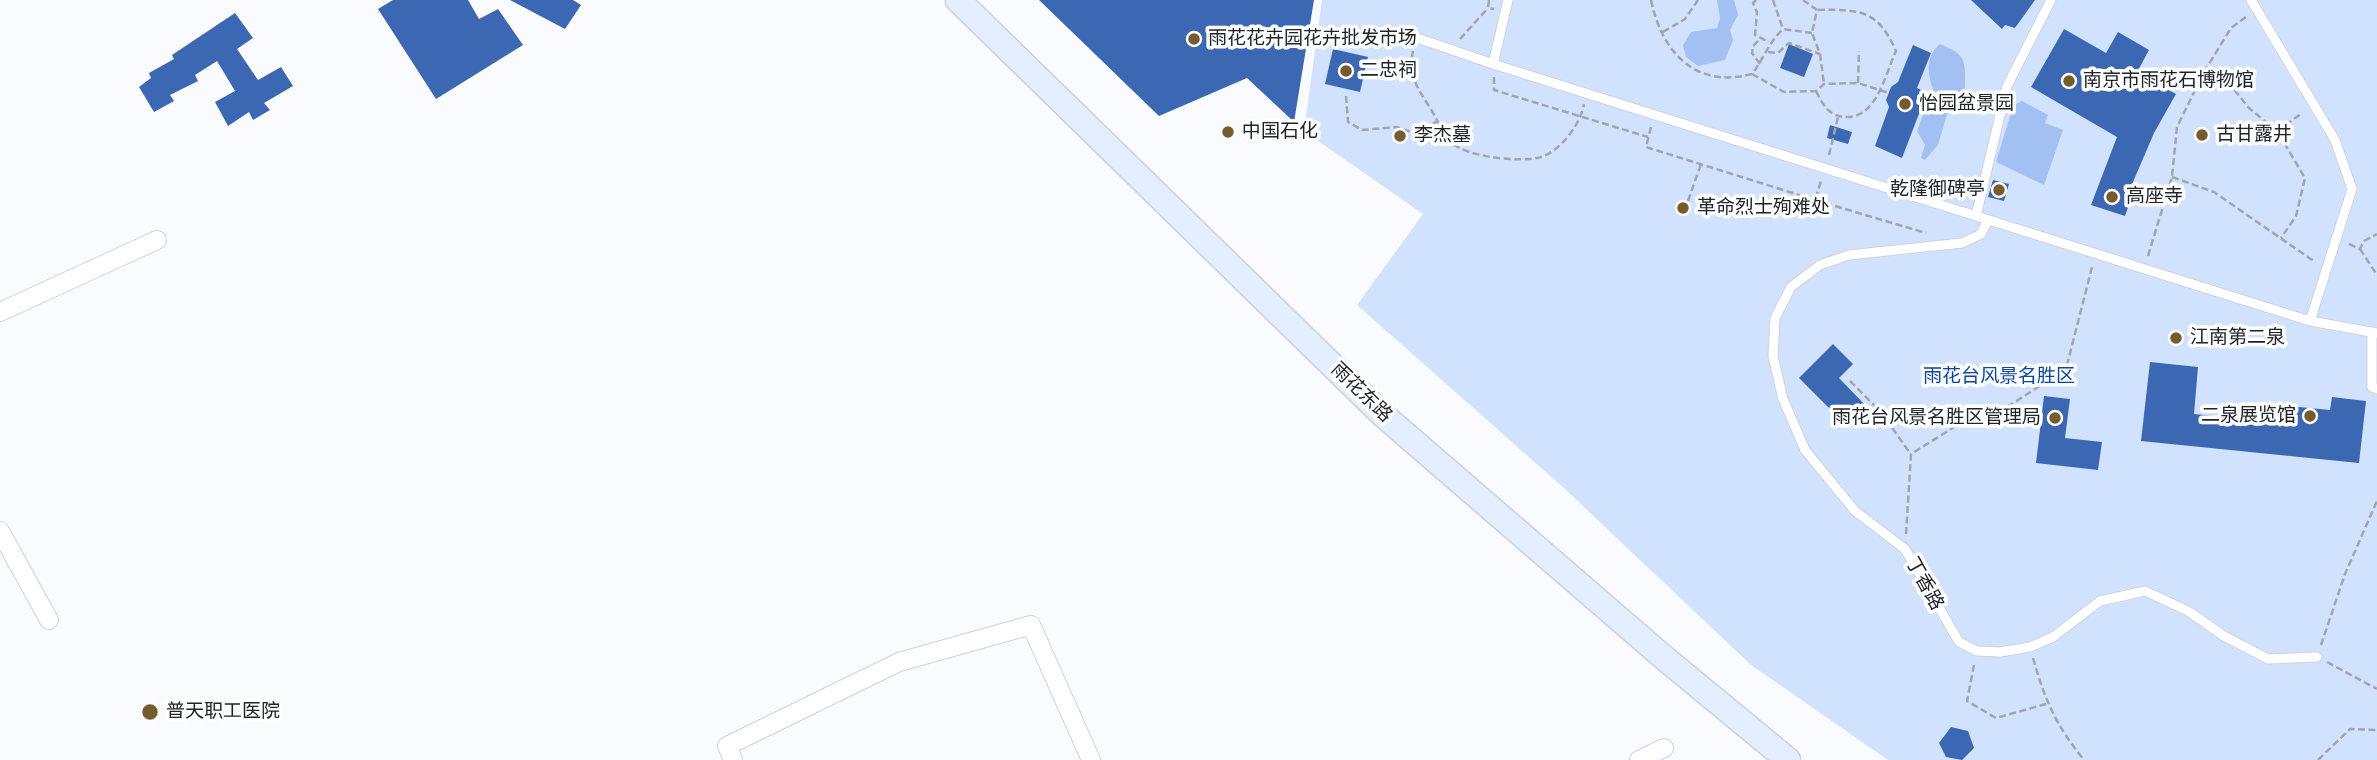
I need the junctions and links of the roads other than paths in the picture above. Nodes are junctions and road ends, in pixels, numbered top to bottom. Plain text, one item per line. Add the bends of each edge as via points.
1 (958, 0) edge
2 (1508, 0) edge
3 (2051, 0) edge
4 (2253, 5) edge
5 (1400, 33) dead end
6 (1493, 64) junction
7 (1976, 216) junction
8 (1989, 220) junction
9 (157, 240) dead end
10 (0, 312) edge
11 (2310, 321) junction
12 (2374, 332) edge
13 (2377, 389) edge
14 (0, 531) edge
15 (49, 620) dead end
16 (2317, 657) road end
17 (1664, 748) dead end
18 (733, 760) edge
19 (1091, 760) edge
20 (1639, 760) edge
21 (1788, 760) edge

1 - 21 main road, 雨花东路 via 1384,415
2 - 6 lane
3 - 7 lane via 2007,86
4 - 11 lane via 2335,140 2352,189
5 - 6 lane
6 - 7 lane
7 - 8 lane
8 - 11 lane
8 - 16 lane, 丁香路 via 1981,234 1962,243 1849,255 1820,265 1791,287 1775,318 1773,356 1780,388 1805,450 1855,512 1905,549 1959,642 1977,651 2030,647 2053,637 2100,601 2145,591 2268,659
9 - 10 street
11 - 12 lane
12 - 13 lane via 2372,387
14 - 15 street
17 - 20 street
18 - 19 street via 727,746 899,662 1031,625

